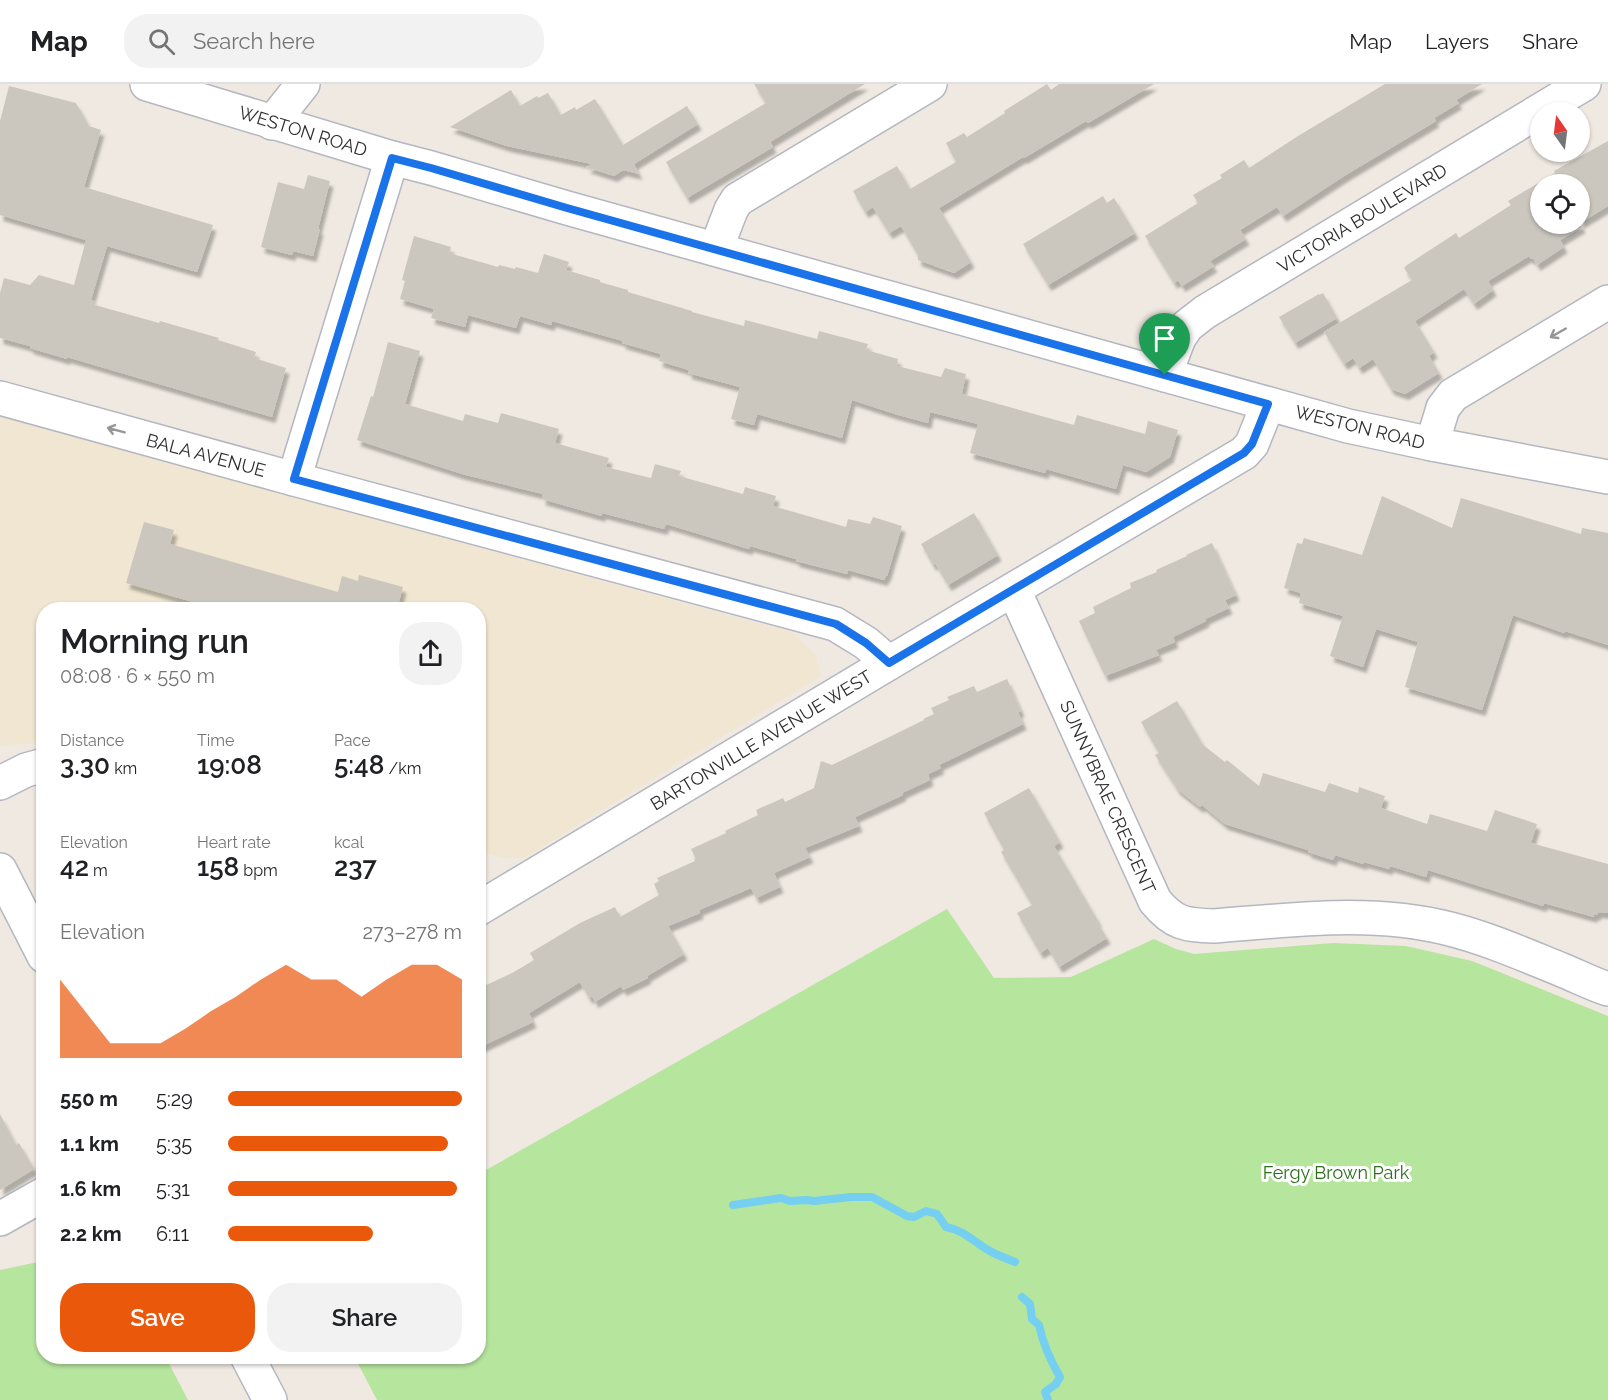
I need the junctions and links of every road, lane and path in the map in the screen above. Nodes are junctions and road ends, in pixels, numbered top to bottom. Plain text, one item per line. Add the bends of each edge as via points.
1 (147, 84) edge
2 (303, 84) edge
3 (930, 84) edge
4 (1584, 84) edge
5 (272, 123) junction
6 (392, 158) junction
7 (716, 249) junction
8 (1608, 303) edge
9 (1165, 375) junction
10 (0, 398) edge
11 (1268, 404) junction
12 (1432, 444) junction
13 (1608, 477) edge
14 (294, 479) junction
15 (1014, 590) junction
16 (889, 663) junction
17 (36, 767) edge
18 (0, 783) edge
19 (0, 870) edge
20 (486, 904) edge
21 (36, 940) edge
22 (1608, 989) edge
23 (36, 1199) edge
24 (0, 1219) edge
25 (251, 1364) edge
26 (270, 1400) edge

1 - 5 street, WESTON ROAD
2 - 5 street
3 - 7 street via 737,200
4 - 9 street, VICTORIA BOULEVARD via 1205,312 1179,338
5 - 6 street, WESTON ROAD
6 - 7 street, WESTON ROAD
6 - 14 street
7 - 9 street, WESTON ROAD
8 -> 12 street via 1453,395 1443,408
9 - 11 street, WESTON ROAD
14 -> 10 street, BALA AVENUE
11 - 12 street, WESTON ROAD
11 - 15 street, BARTONVILLE AVENUE WEST via 1252,444 1244,453
12 - 13 street, WESTON ROAD
14 - 16 street, BALA AVENUE via 836,624
15 - 16 street, BARTONVILLE AVENUE WEST
15 - 22 street, SUNNYBRAE CRESCENT via 1155,901 1166,915 1196,926 1335,917 1417,923 1513,950
16 - 20 street, BARTONVILLE AVENUE WEST
17 - 18 street
19 - 21 street
23 - 24 street
25 - 26 street

